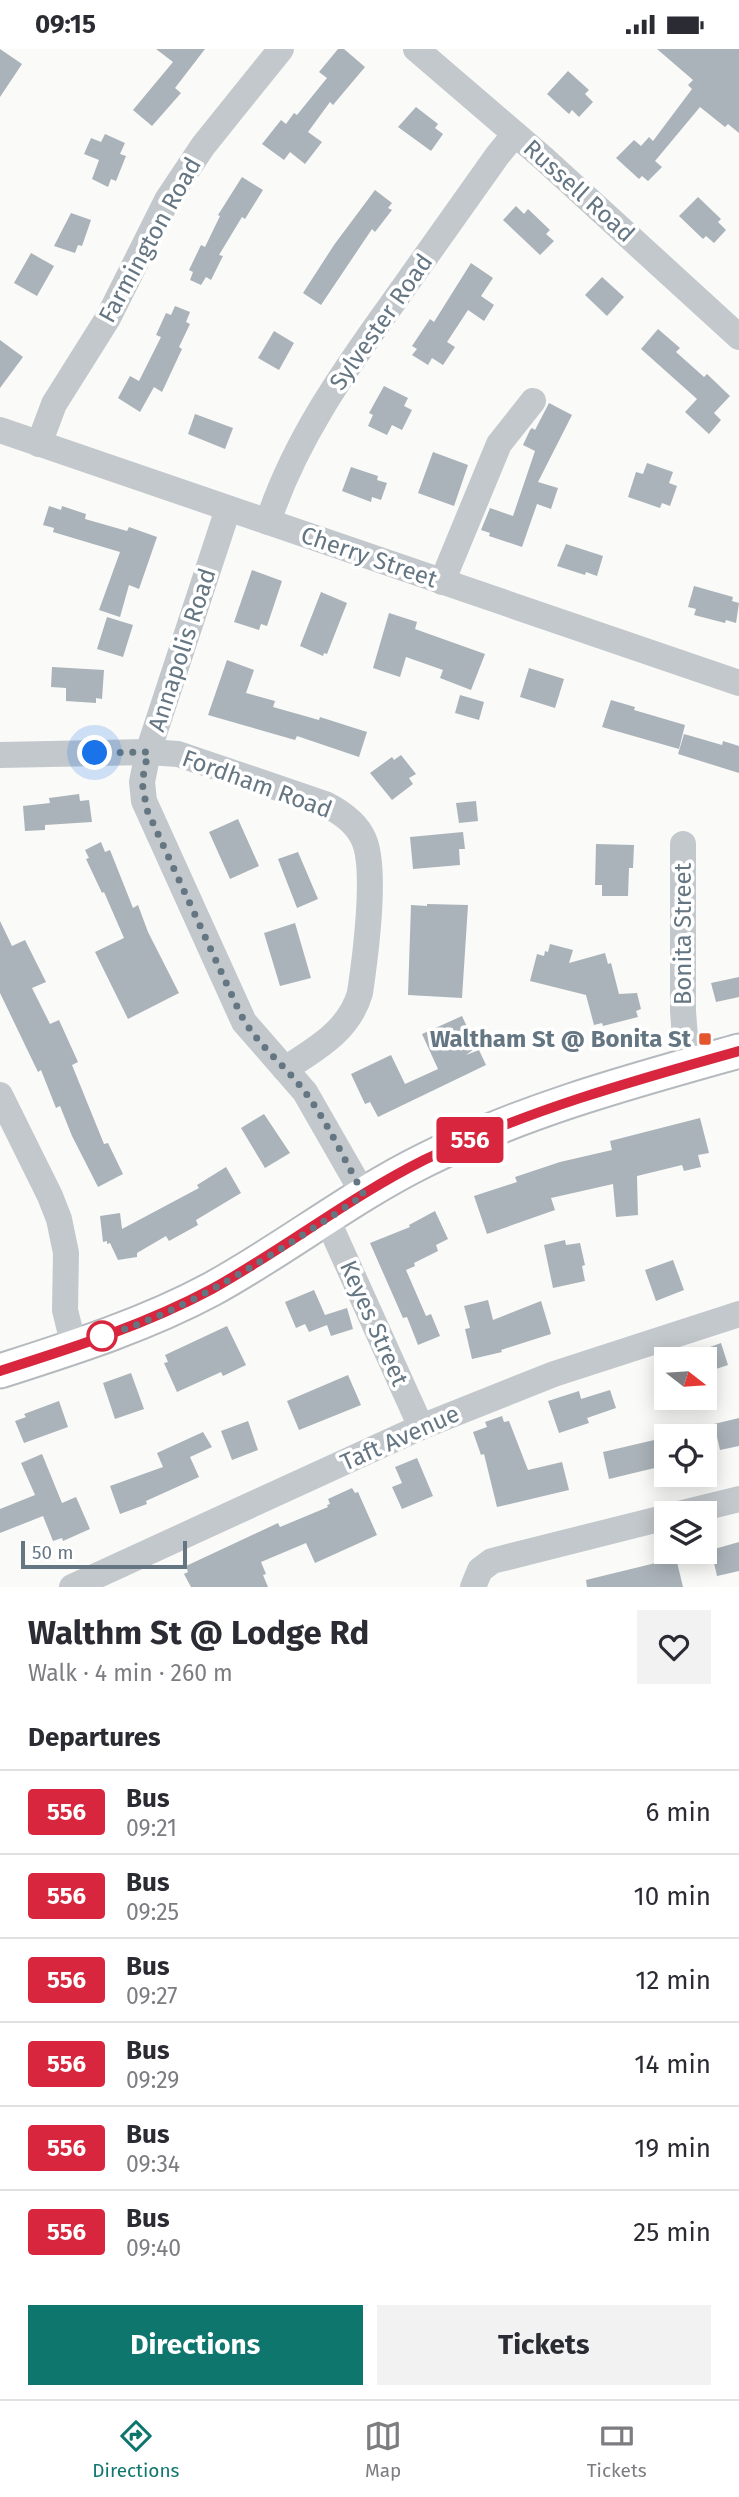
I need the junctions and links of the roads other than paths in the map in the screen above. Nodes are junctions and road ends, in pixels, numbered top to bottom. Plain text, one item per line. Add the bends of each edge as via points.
1 (282, 49) edge
2 (416, 49) edge
3 (515, 134) junction
4 (739, 337) edge
5 (533, 401) dead end
6 (0, 430) edge
7 (39, 444) junction
8 (228, 509) junction
9 (268, 522) junction
10 (442, 582) junction
11 (739, 683) edge
12 (148, 752) junction
13 (0, 755) edge
14 (682, 844) dead end
15 (739, 1051) edge
16 (691, 1065) junction
17 (285, 1069) junction
18 (0, 1095) edge
19 (364, 1195) junction
20 (327, 1219) junction
21 (739, 1314) edge
22 (74, 1347) junction
23 (0, 1371) edge
24 (421, 1427) junction
25 (739, 1499) edge
26 (717, 1504) edge
27 (654, 1520) edge
28 (72, 1587) edge
29 (473, 1587) edge

1 - 7 street, Farmington Road via 203,146 167,200 108,318 54,404
2 - 3 street, Russell Road
3 - 4 street, Russell Road
3 - 9 street, Sylvester Road via 329,396
5 - 10 street via 499,444
6 - 7 street, Cherry Street
7 - 8 street, Cherry Street
8 - 9 street, Cherry Street
8 - 12 street, Annapolis Road
9 - 10 street, Cherry Street
10 - 11 street, Cherry Street
12 - 13 street, Fordham Road
12 - 17 street, Annapolis Road via 142,782 147,810 244,1022
12 - 17 street, Fordham Road via 188,756 325,804 346,817 365,841 370,876 357,1003 336,1033
14 - 16 street, Bonita Street via 683,1011
15 - 16 main road
16 - 19 main road via 520,1119 425,1160
17 - 19 street, Annapolis Road via 312,1103
18 - 22 street via 62,1230 65,1310
19 - 20 main road
20 - 22 main road via 199,1296
20 - 24 street, Keyes Street
21 - 24 street, Taft Avenue via 554,1374
22 - 23 main road
24 - 28 street, Taft Avenue
25 - 26 street
27 - 29 street via 492,1561 480,1570

